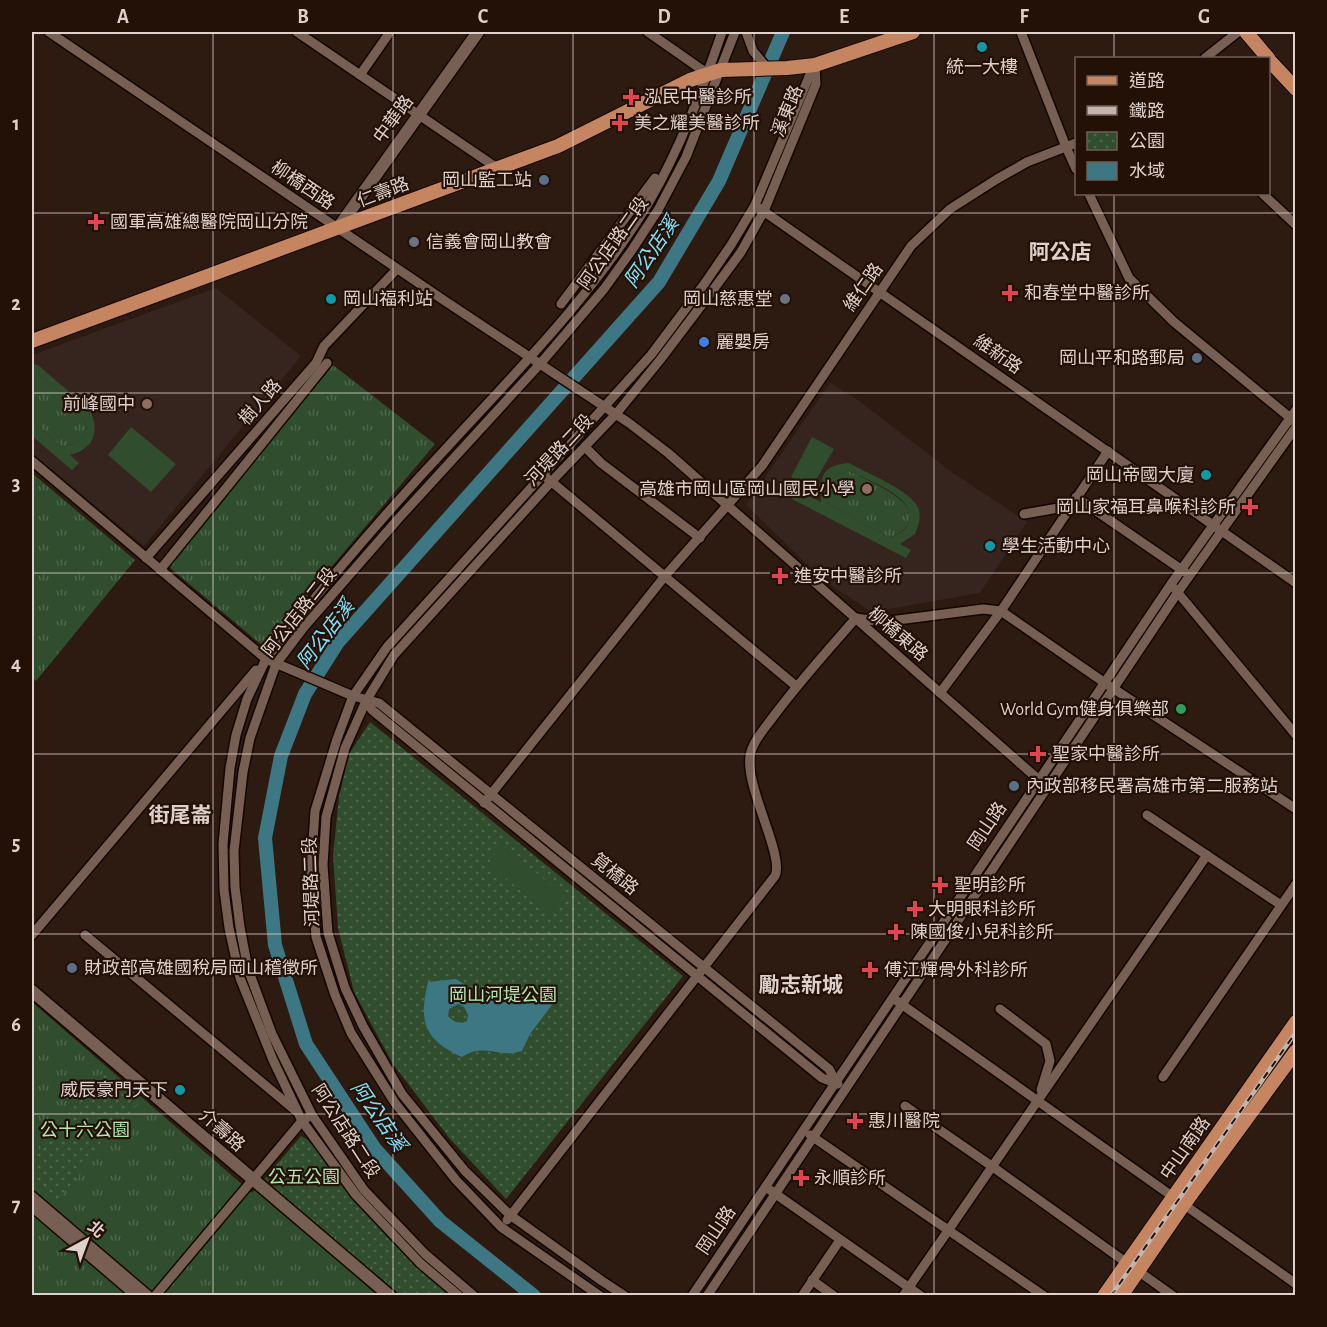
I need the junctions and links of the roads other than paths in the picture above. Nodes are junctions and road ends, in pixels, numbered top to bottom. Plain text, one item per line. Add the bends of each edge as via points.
1 (49, 32) edge
2 (297, 32) edge
3 (390, 32) edge
4 (478, 32) edge
5 (648, 32) edge
6 (722, 32) edge
7 (735, 32) edge
8 (913, 32) edge
9 (1021, 32) edge
10 (1238, 32) edge
11 (1246, 32) edge
12 (747, 34) edge
13 (1206, 57) edge
14 (1266, 57) edge
15 (1270, 61) edge
16 (814, 65) junction
17 (767, 68) junction
18 (714, 72) junction
19 (360, 75) junction
20 (1296, 89) edge
21 (419, 115) junction
22 (1075, 144) edge
23 (1066, 147) junction
24 (1075, 165) edge
25 (496, 168) junction
26 (655, 178) dead end
27 (1089, 195) edge
28 (1264, 195) edge
29 (755, 205) junction
30 (764, 211) junction
31 (1296, 225) edge
32 (338, 228) junction
33 (398, 269) junction
34 (880, 292) junction
35 (561, 304) dead end
36 (32, 342) edge
37 (530, 357) junction
38 (327, 363) dead end
39 (544, 367) junction
40 (596, 401) joint
41 (605, 407) junction
42 (616, 414) junction
43 (1294, 417) edge
44 (1296, 427) edge
45 (585, 447) junction
46 (443, 451) junction
47 (1108, 451) junction
48 (452, 460) junction
49 (32, 461) edge
50 (230, 462) junction
51 (240, 471) junction
52 (542, 474) junction
53 (551, 482) junction
54 (1076, 497) junction
55 (728, 506) junction
56 (1070, 506) junction
57 (390, 509) junction
58 (1024, 514) dead end
59 (399, 518) junction
60 (1217, 528) junction
61 (700, 538) junction
62 (146, 558) junction
63 (1181, 569) junction
64 (160, 570) junction
65 (1190, 575) junction
66 (665, 576) junction
67 (1296, 582) edge
68 (1171, 584) junction
69 (1178, 592) junction
70 (1001, 611) junction
71 (856, 618) junction
72 (266, 659) junction
73 (276, 664) junction
74 (796, 686) junction
75 (1109, 686) junction
76 (940, 693) junction
77 (353, 696) junction
78 (366, 701) junction
79 (1296, 735) edge
80 (1039, 779) junction
81 (1047, 787) junction
82 (490, 794) junction
83 (484, 803) junction
84 (1296, 809) edge
85 (1147, 815) dead end
86 (223, 844) junction
87 (234, 851) junction
88 (1207, 855) junction
89 (1296, 884) edge
90 (626, 904) junction
91 (1281, 905) junction
92 (619, 913) junction
93 (32, 935) edge
94 (85, 935) dead end
95 (704, 967) junction
96 (697, 976) junction
97 (32, 991) edge
98 (893, 998) junction
99 (902, 1004) junction
100 (1000, 1009) dead end
101 (1296, 1022) edge
102 (785, 1033) junction
103 (778, 1042) junction
104 (1296, 1051) edge
105 (1163, 1077) dead end
106 (836, 1082) junction
107 (844, 1089) junction
108 (1038, 1101) junction
109 (905, 1106) dead end
110 (312, 1115) junction
111 (300, 1117) junction
112 (803, 1130) junction
113 (813, 1137) junction
114 (993, 1167) junction
115 (252, 1180) junction
116 (766, 1187) junction
117 (775, 1193) junction
118 (32, 1196) edge
119 (1178, 1201) junction
120 (32, 1207) edge
121 (510, 1215) junction
122 (501, 1227) junction
123 (949, 1230) junction
124 (840, 1240) junction
125 (1133, 1266) junction
126 (812, 1280) junction
127 (1296, 1284) edge
128 (906, 1292) edge
129 (136, 1296) edge
130 (149, 1296) edge
131 (155, 1296) edge
132 (390, 1296) edge
133 (459, 1296) edge
134 (474, 1296) edge
135 (600, 1296) edge
136 (625, 1296) edge
137 (692, 1296) edge
138 (707, 1296) edge
139 (802, 1296) edge
140 (834, 1296) edge
141 (921, 1296) edge
142 (1044, 1296) edge
143 (1104, 1296) edge
144 (1121, 1296) edge
145 (1173, 1296) edge

1 - 32 street, 柳橋西路
2 - 19 street
3 - 19 street
4 - 21 main road, 中華路
5 - 18 street
6 - 18 street, 阿公店路二段
7 - 18 street, 阿公店路二段
8 - 16 main road, 仁壽路
9 - 23 street
10 - 13 street
11 - 14 main road
12 - 17 street via 753,51
15 - 20 main road
16 - 17 main road, 仁壽路
16 - 29 street, 溪東路
16 - 30 street, 溪東路 via 816,84
17 - 18 main road, 仁壽路
18 - 25 main road, 仁壽路 via 690,80 558,146
18 - 37 street, 阿公店路二段 via 648,203 593,282
18 - 39 street, 阿公店路二段 via 686,157 658,210
19 - 21 street
21 - 25 street
21 - 32 main road, 中華路
22 - 23 street, 維仁路
23 - 24 street
23 - 34 street, 維仁路 via 1028,162 950,209 911,246
25 - 32 main road, 仁壽路
26 - 35 street
27 - 43 street via 1129,278 1174,322
28 - 31 street
29 - 30 street, 維新路
29 - 41 street, 溪東路 via 705,283 651,355
30 - 34 street, 維新路
30 - 42 street, 溪東路 via 741,252
32 - 33 street, 柳橋西路
32 - 36 main road, 仁壽路
33 - 37 street, 柳橋西路
33 - 50 street, 樹人路 via 324,346 316,363
34 - 47 street, 維新路
34 - 55 street, 維仁路 via 774,449
37 - 39 street, 柳橋西路
37 - 46 street, 阿公店路二段
38 - 51 street
39 - 40 street, 柳橋西路
39 - 48 street, 阿公店路二段
40 - 41 street, 柳橋東路
41 - 42 street, 柳橋東路
41 - 52 street, 河堤路二段
42 - 45 street, 河堤路二段
42 - 55 street, 柳橋東路
43 - 60 street, 岡山路
44 - 60 street, 岡山路
45 - 53 street, 河堤路二段
45 - 61 street
46 - 48 street
46 - 57 street, 阿公店路二段
47 - 54 street
47 - 60 street, 維新路
48 - 59 street, 阿公店路二段
49 - 62 street, 筧橋路
50 - 51 street
50 - 62 street, 樹人路
51 - 64 street
52 - 53 street
52 - 77 street, 河堤路二段 via 387,647
53 - 66 street
53 - 78 street, 河堤路二段 via 394,655
54 - 56 street
54 - 63 street
55 - 61 street, 維仁路
55 - 71 street, 柳橋東路
56 - 58 street
56 - 70 street
57 - 59 street
57 - 72 street, 阿公店路二段
59 - 73 street, 阿公店路二段
60 - 63 street, 岡山路
60 - 65 street, 岡山路
60 - 67 street, 維新路
61 - 66 street, 維仁路
62 - 64 street, 筧橋路
63 - 65 street
63 - 68 street, 岡山路
64 - 72 street, 筧橋路
65 - 69 street, 岡山路
66 - 74 street
66 - 82 street, 維仁路
68 - 69 street
68 - 75 street, 岡山路
69 - 75 street, 岡山路
69 - 79 street
70 - 71 street via 983,609 882,622
70 - 75 street
70 - 76 street
71 - 74 street
71 - 76 street, 柳橋東路
72 - 73 street, 筧橋路
72 - 86 street, 阿公店路二段 via 236,735
72 - 93 street
73 - 77 street, 筧橋路
73 - 87 street, 阿公店路二段 via 250,738
74 - 95 street via 751,752 754,791 777,872
75 - 80 street, 岡山路
75 - 81 street, 岡山路
75 - 84 street
76 - 80 street, 柳橋東路
77 - 78 street, 筧橋路
77 - 122 street, 河堤路二段 via 315,811 311,869 316,937 351,1033 395,1103 456,1180
78 - 82 street, 筧橋路 via 379,703
78 - 83 street, 筧橋路
78 - 121 street, 河堤路二段 via 345,747 326,817 323,865 328,933 345,988 402,1094 465,1171
80 - 81 street
80 - 98 street, 岡山路
81 - 99 street, 岡山路
82 - 83 street, 維仁路
82 - 90 street, 筧橋路
83 - 92 street, 筧橋路
85 - 88 street
86 - 87 street
86 - 111 street, 阿公店路二段 via 224,890 240,978
87 - 110 street, 阿公店路二段 via 235,887 248,969 272,1035
88 - 91 street
88 - 108 street
89 - 91 street
90 - 92 street
90 - 95 street, 筧橋路
91 - 105 street
92 - 96 street, 筧橋路
94 - 111 street
95 - 96 street
95 - 102 street, 筧橋路
96 - 103 street, 筧橋路
96 - 121 street
97 - 115 main road, 介壽路
98 - 99 street
98 - 106 street, 岡山路
99 - 107 street, 岡山路
99 - 108 street
100 - 108 street via 1046,1044 1050,1061
101 - 119 main road, 中山南路
102 - 103 street
102 - 106 street, 筧橋路 via 829,1068
103 - 106 street, 筧橋路 via 822,1078
104 - 119 main road, 中山南路
106 - 107 street, 筧橋路
106 - 112 street, 岡山路
107 - 113 street, 岡山路
108 - 114 street
108 - 119 street
109 - 114 street
110 - 111 street
110 - 134 street, 阿公店路二段 via 364,1190 425,1254
111 - 115 street
111 - 133 street, 阿公店路二段 via 356,1194 420,1263
112 - 113 street
112 - 116 street, 岡山路
113 - 117 street, 岡山路
113 - 123 street
114 - 123 street
114 - 125 street
115 - 131 street
115 - 132 main road, 介壽路
116 - 117 street
116 - 137 street, 岡山路
117 - 124 street
117 - 138 street, 岡山路
118 - 130 street
119 - 125 main road, 中山南路
119 - 127 street
120 - 129 street
121 - 122 street
121 - 136 street, 河堤路二段
122 - 135 street, 河堤路二段
123 - 128 street
123 - 142 street
124 - 126 street
124 - 128 street
125 - 143 main road, 中山南路
125 - 144 main road, 中山南路
125 - 145 street
126 - 139 street
126 - 140 street
128 - 141 street

